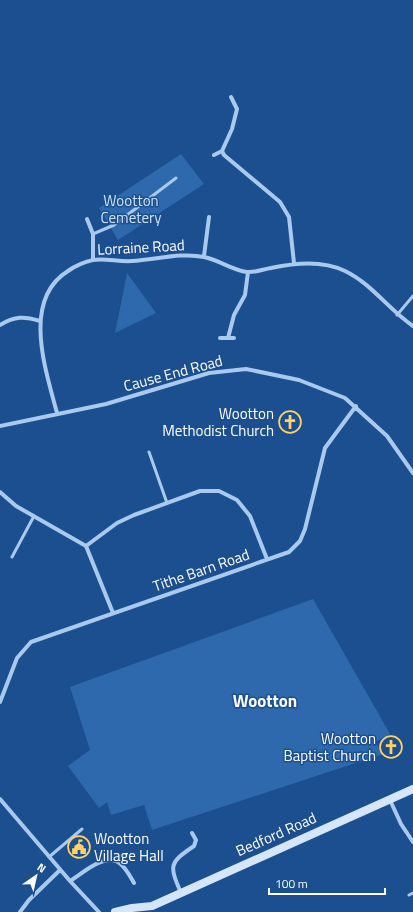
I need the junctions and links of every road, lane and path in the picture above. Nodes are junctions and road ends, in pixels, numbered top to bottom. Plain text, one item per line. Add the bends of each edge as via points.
1 (231, 97) dead end
2 (222, 151) junction
3 (214, 155) dead end
4 (176, 178) dead end
5 (209, 217) dead end
6 (87, 219) dead end
7 (93, 234) junction
8 (204, 256) junction
9 (93, 260) junction
10 (294, 263) junction
11 (248, 272) junction
12 (413, 296) edge
13 (397, 315) junction
14 (40, 321) junction
15 (0, 325) edge
16 (413, 326) edge
17 (220, 338) dead end
18 (228, 338) junction
19 (234, 338) dead end
20 (356, 406) junction
21 (57, 414) junction
22 (0, 426) edge
23 (149, 452) dead end
24 (413, 473) edge
25 (0, 492) edge
26 (167, 503) junction
27 (34, 516) junction
28 (86, 546) junction
29 (12, 557) dead end
30 (267, 559) junction
31 (113, 613) junction
32 (0, 702) edge
33 (413, 789) edge
34 (0, 799) edge
35 (390, 800) junction
36 (82, 829) dead end
37 (192, 833) dead end
38 (413, 842) edge
39 (49, 857) junction
40 (60, 870) junction
41 (70, 881) junction
42 (134, 883) dead end
43 (413, 892) edge
44 (182, 893) junction
45 (409, 896) dead end
46 (154, 909) edge
47 (20, 912) edge
48 (99, 912) edge
49 (115, 912) edge

1 - 2 street via 237,108 232,129
2 - 3 street
2 - 10 street via 280,202 289,217
4 - 7 lane via 114,225
5 - 8 street, Lorraine Road
6 - 7 street
7 - 9 street
8 - 9 street, Lorraine Road via 122,262
8 - 11 street, Lorraine Road
9 - 14 street, Lorraine Road via 75,266 58,277 49,290
10 - 11 street
10 - 13 street via 324,265 345,271 369,287
11 - 18 street via 245,295 234,315
12 - 13 lane
13 - 16 street
14 - 15 street via 16,317
14 - 21 street, Lorraine Road via 46,369
17 - 18 street
18 - 19 street
20 - 21 street, Cause End Road via 345,398 299,380 246,369 209,373 106,404
20 - 24 street, Cause End Road via 387,436
20 - 30 street, Tithe Barn Road via 325,448 300,541 289,552
21 - 22 street, Cause End Road
23 - 26 lane
25 - 27 street via 16,506
26 - 28 street via 117,523
26 - 30 street via 200,492 220,491 237,500 250,516
27 - 28 street
27 - 29 lane
28 - 31 street
30 - 31 street, Tithe Barn Road
31 - 32 street, Tithe Barn Road via 32,642 17,658
33 - 35 street, Bedford Road
34 - 39 street
35 - 38 street
35 - 44 street, Bedford Road
36 - 39 lane
37 - 44 street via 196,840 194,846 176,859 174,866 173,875
39 - 40 street
40 - 41 street
40 - 47 street
41 - 42 street via 97,864 109,860 119,863
41 - 48 street
43 - 45 lane
44 - 46 street, Bedford Road
46 - 49 street, Bedford Road via 132,908

